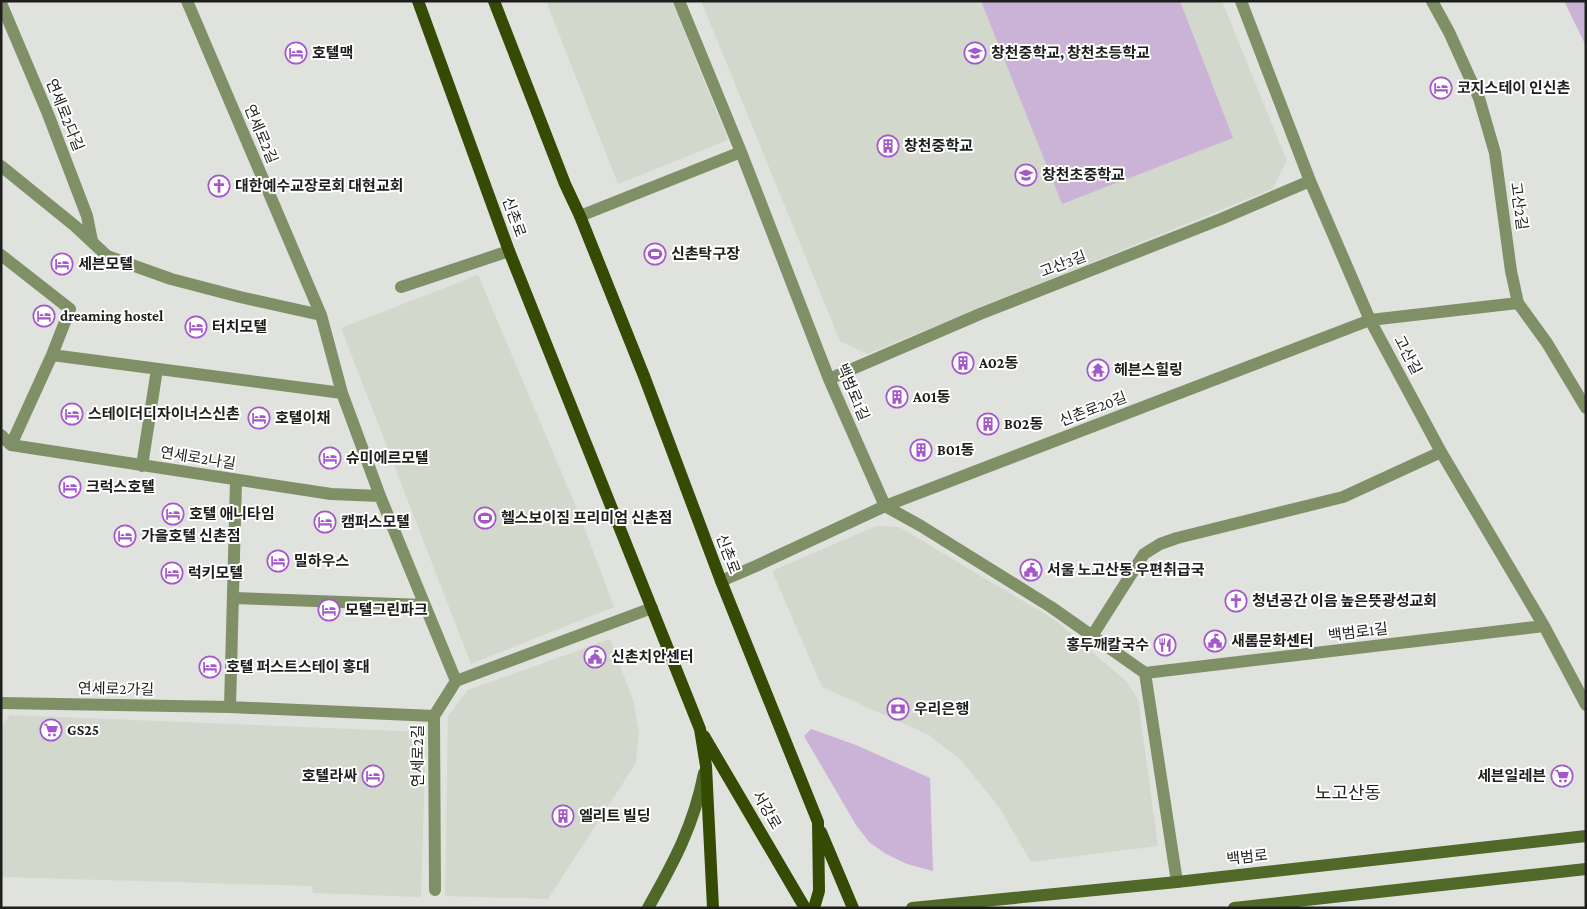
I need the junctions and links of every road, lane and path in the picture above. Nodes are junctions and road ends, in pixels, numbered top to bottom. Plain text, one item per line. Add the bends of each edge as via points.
1 (187, 1) edge
2 (418, 1) edge
3 (494, 1) edge
4 (679, 1) edge
5 (1241, 1) edge
6 (1432, 1) edge
7 (1, 4) edge
8 (741, 152) junction
9 (1, 166) edge
10 (1310, 181) junction
11 (580, 216) junction
12 (92, 241) junction
13 (509, 251) junction
14 (1, 254) edge
15 (401, 287) dead end
16 (1518, 303) junction
17 (321, 315) junction
18 (1370, 320) junction
19 (52, 355) junction
20 (158, 369) junction
21 (829, 379) junction
22 (342, 393) junction
23 (1586, 408) edge
24 (1, 435) edge
25 (11, 445) junction
26 (1441, 452) junction
27 (142, 466) junction
28 (236, 480) junction
29 (380, 496) junction
30 (885, 506) junction
31 (721, 581) junction
32 (233, 598) junction
33 (424, 605) junction
34 (652, 608) junction
35 (1544, 626) junction
36 (1092, 636) junction
37 (1145, 673) junction
38 (456, 681) junction
39 (1585, 702) edge
40 (1, 703) edge
41 (230, 708) junction
42 (434, 716) junction
43 (700, 729) junction
44 (706, 766) junction
45 (818, 822) junction
46 (1586, 836) edge
47 (1586, 869) edge
48 (1177, 882) junction
49 (435, 890) dead end
50 (648, 908) edge
51 (713, 908) edge
52 (805, 908) edge
53 (814, 908) edge
54 (853, 908) edge
55 (912, 908) edge
56 (1234, 908) edge

1 - 17 street, 연세로2길
2 - 13 main road, 신촌로
3 - 11 main road, 신촌로
4 - 8 street, 백범로1길
5 - 10 street, 고산길
6 - 16 street, 고산2길 via 1479,98 1496,153
7 - 12 street, 연세로2다길 via 48,114 86,216
8 - 11 street
8 - 21 street, 백범로1길
9 - 12 street
10 - 18 street, 고산길
10 - 21 street, 고산3길 via 980,314
11 - 31 main road, 신촌로
12 - 17 street via 107,256 171,279
13 - 15 street
13 - 34 main road, 신촌로
14 - 19 street via 70,309
16 - 18 street, 신촌로20길
16 - 23 street, 고산2길 via 1547,343
17 - 22 street, 연세로2길
18 - 26 street, 고산길
18 - 30 street, 신촌로20길
19 - 20 street
19 - 25 street
20 - 22 street
20 - 27 street
21 - 30 street, 백범로1길
22 - 29 street, 연세로2길
24 - 25 street
25 - 27 street, 연세로2나길
26 - 35 street, 고산길
26 - 36 street via 1343,497 1160,544 1144,554
27 - 28 street, 연세로2나길
28 - 29 street, 연세로2나길 via 331,494
28 - 32 street
29 - 33 street, 연세로2길
30 - 31 street, 신촌로20길
30 - 36 street via 1051,607
31 - 45 main road, 신촌로
32 - 33 street
32 - 41 street
33 - 38 street, 연세로2길
34 - 38 street
34 - 43 main road, 신촌로
35 - 37 street, 백범로1길
35 - 39 street, 고산길
36 - 37 street
37 - 48 street
38 - 42 street, 연세로2길
40 - 41 street, 연세로2가길
41 - 42 street, 연세로2가길
42 - 49 street, 연세로2길
43 - 44 main road, 신촌로
43 - 52 main road, 서강로
44 - 50 main road via 689,830
44 - 51 main road, 신촌로
45 - 53 main road, 신촌로 via 819,891
45 - 54 main road
46 - 48 main road, 백범로
47 - 56 main road
48 - 55 main road, 백범로

